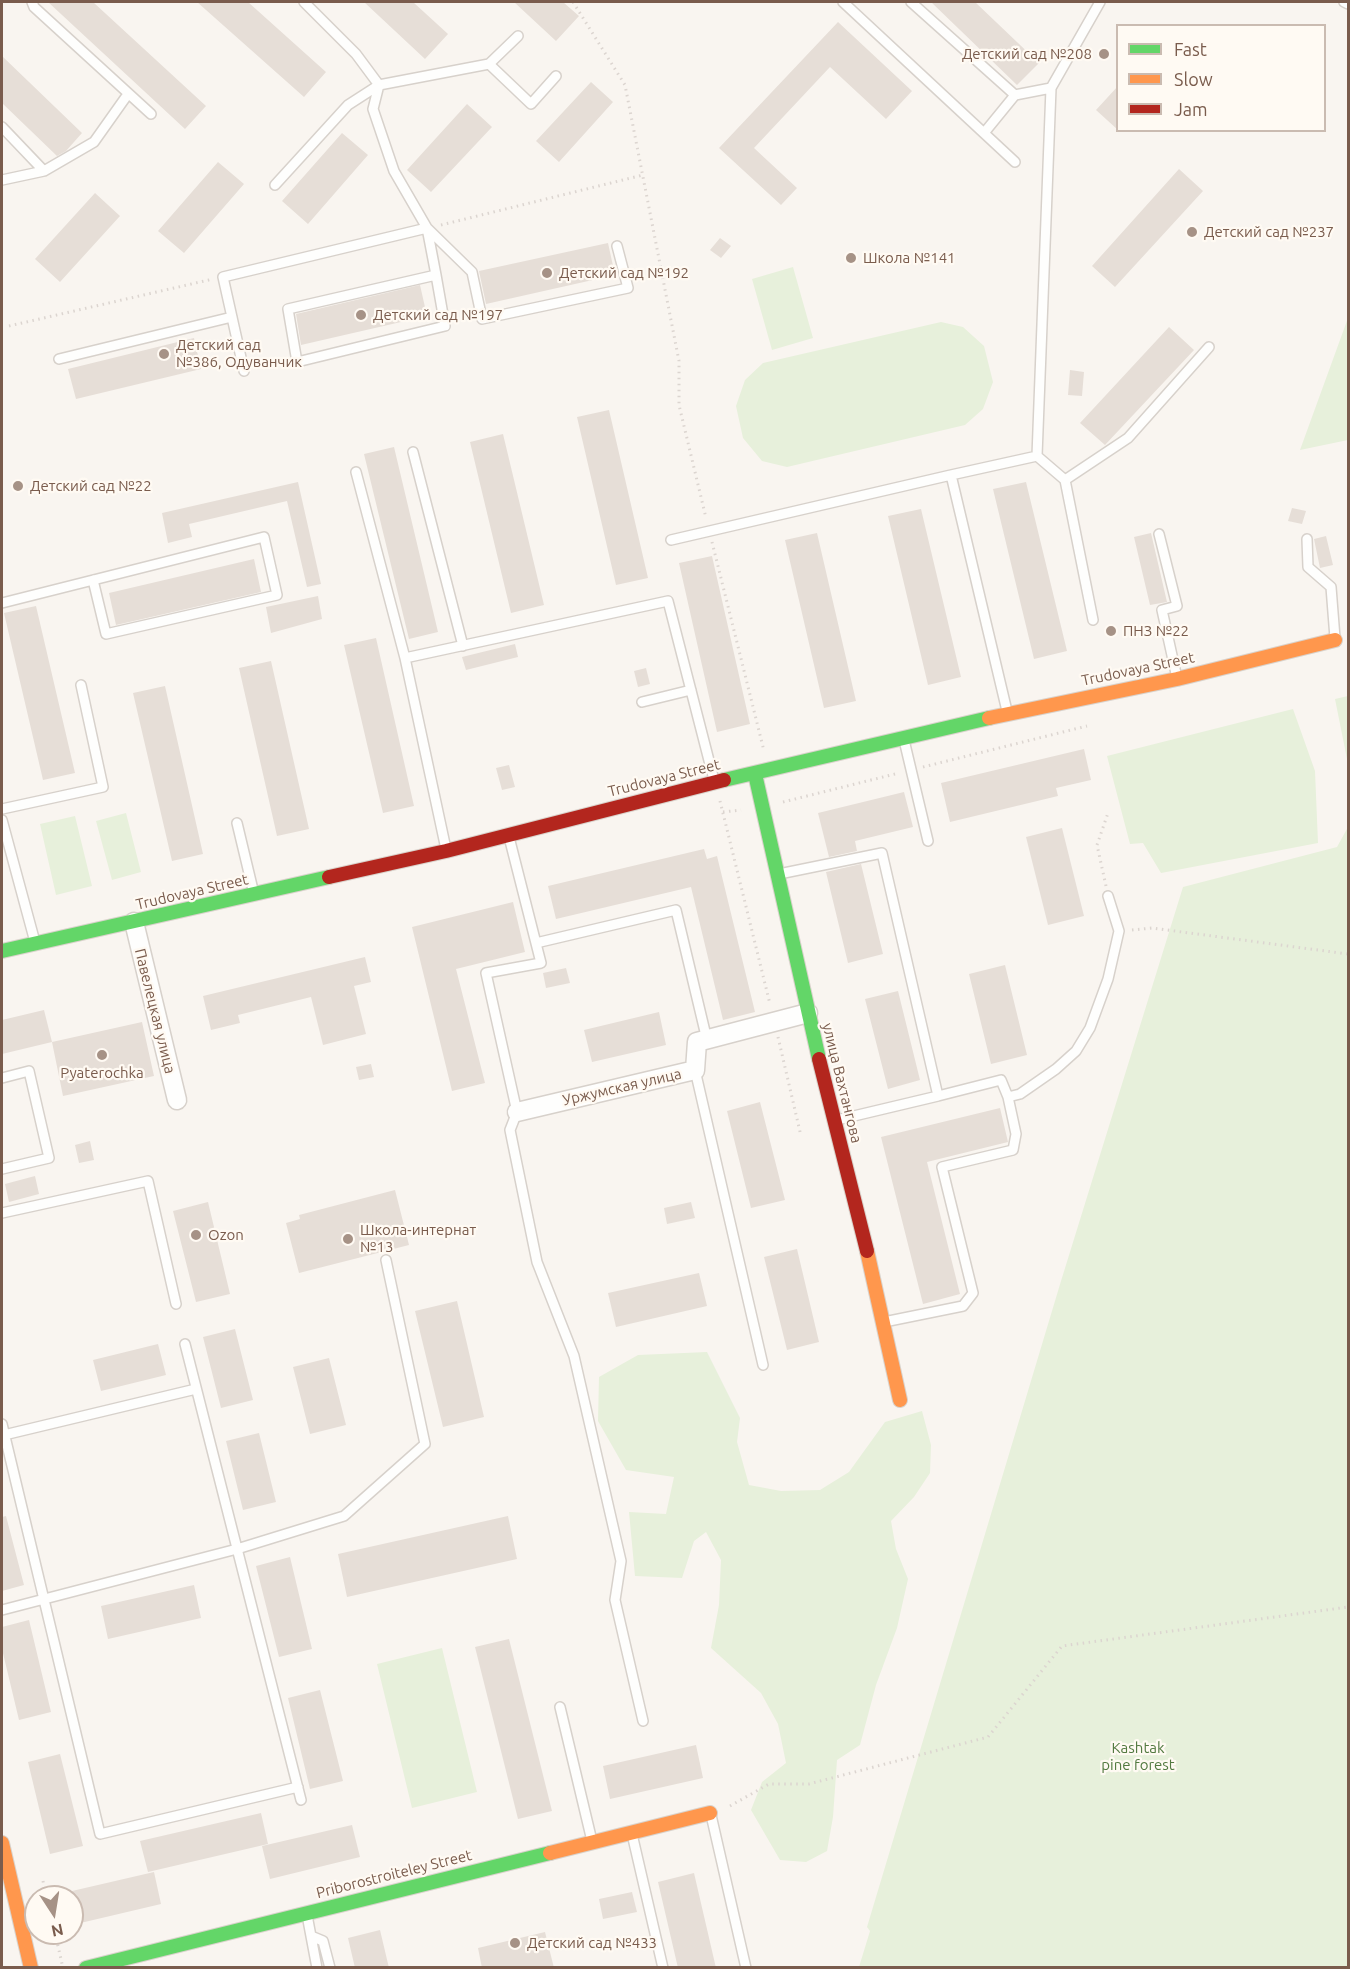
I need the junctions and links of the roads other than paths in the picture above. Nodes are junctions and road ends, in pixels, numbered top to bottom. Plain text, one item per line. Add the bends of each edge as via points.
1 (32, 2) edge
2 (304, 2) edge
3 (843, 2) edge
4 (911, 2) edge
5 (1100, 2) edge
6 (1344, 2) edge
7 (1348, 4) edge
8 (518, 36) dead end
9 (489, 64) junction
10 (556, 76) dead end
11 (379, 85) junction
12 (1051, 88) junction
13 (128, 94) junction
14 (1015, 95) junction
15 (152, 114) dead end
16 (2, 127) edge
17 (984, 134) junction
18 (1015, 162) dead end
19 (44, 171) junction
20 (2, 180) edge
21 (275, 185) dead end
22 (427, 228) junction
23 (617, 246) dead end
24 (436, 275) junction
25 (232, 317) junction
26 (1209, 347) dead end
27 (59, 359) dead end
28 (244, 370) dead end
29 (413, 452) dead end
30 (1037, 456) junction
31 (356, 472) dead end
32 (951, 475) junction
33 (1065, 480) junction
34 (1159, 534) dead end
35 (1307, 539) dead end
36 (671, 540) dead end
37 (93, 580) junction
38 (2, 603) edge
39 (1093, 620) dead end
40 (1335, 640) joint
41 (463, 646) junction
42 (405, 658) junction
43 (1177, 679) junction
44 (81, 684) dead end
45 (691, 690) junction
46 (642, 702) dead end
47 (1008, 713) junction
48 (904, 738) junction
49 (754, 774) junction
50 (715, 782) junction
51 (2, 809) edge
52 (2, 820) edge
53 (237, 823) dead end
54 (509, 835) junction
55 (928, 841) dead end
56 (446, 851) junction
57 (777, 874) junction
58 (254, 894) junction
59 (1108, 896) road end
60 (134, 922) junction
61 (536, 943) junction
62 (35, 944) junction
63 (2, 951) edge
64 (807, 1013) junction
65 (707, 1040) junction
66 (694, 1070) junction
67 (2, 1078) edge
68 (938, 1096) junction
69 (1008, 1097) junction
70 (177, 1100) dead end
71 (517, 1112) junction
72 (835, 1121) junction
73 (2, 1169) edge
74 (2, 1213) edge
75 (386, 1260) dead end
76 (176, 1304) dead end
77 (884, 1322) junction
78 (185, 1344) dead end
79 (763, 1365) dead end
80 (196, 1389) junction
81 (900, 1400) dead end
82 (2, 1424) edge
83 (4, 1435) junction
84 (237, 1549) junction
85 (42, 1599) junction
86 (2, 1610) edge
87 (560, 1707) dead end
88 (643, 1721) dead end
89 (298, 1787) junction
90 (301, 1800) dead end
91 (710, 1813) joint
92 (632, 1832) junction
93 (592, 1842) junction
94 (2, 1843) edge
95 (307, 1913) junction
96 (311, 1936) junction
97 (31, 1968) edge
98 (87, 1968) edge
99 (318, 1968) edge
100 (330, 1968) edge
101 (663, 1968) edge
102 (746, 1968) edge

1 - 13 lane
2 - 11 lane via 356,54
3 - 17 lane
4 - 14 lane
5 - 12 lane
6 - 7 lane
8 - 9 lane
9 - 10 lane via 531,104
9 - 11 lane
11 - 21 lane via 348,105
11 - 22 lane via 373,109 394,171
12 - 14 lane
12 - 30 lane
13 - 15 lane
13 - 19 lane via 94,142
14 - 17 lane
16 - 19 lane
17 - 18 lane
19 - 20 lane
22 - 23 lane via 471,272 482,319 628,288
22 - 24 lane
22 - 25 lane via 223,277
24 - 24 lane via 445,326 297,362 288,309
25 - 27 lane
25 - 28 lane
26 - 33 lane via 1128,438
29 - 41 lane
30 - 32 lane
30 - 33 lane
31 - 42 lane
32 - 36 lane
32 - 47 lane
33 - 39 lane
34 - 43 lane via 1177,606 1162,610
35 - 40 lane via 1308,567 1331,587
37 - 37 lane via 264,537 277,595 106,634
37 - 38 lane
40 - 43 street, Trudovaya Street
41 - 42 lane
41 - 45 lane via 668,601
42 - 56 lane
43 - 47 street, Trudovaya Street
44 - 51 lane via 103,787
45 - 46 lane
45 - 50 lane
47 - 48 street, Trudovaya Street
48 - 49 street, Trudovaya Street
48 - 55 lane
49 - 50 street, Trudovaya Street
49 - 57 street, улица Вахтангова
50 - 54 street, Trudovaya Street
52 - 62 lane
53 - 58 lane
54 - 56 street, Trudovaya Street
54 - 61 lane
56 - 58 street, Trudovaya Street
57 - 64 street, улица Вахтангова
57 - 68 lane via 882,853
58 - 60 street, Trudovaya Street
59 - 69 lane via 1119,931 1090,1028 1076,1051 1020,1094
60 - 62 street, Trudovaya Street
60 - 70 street, Павелецкая улица
61 - 65 lane via 676,910
61 - 71 lane via 541,963 486,974
62 - 63 street, Trudovaya Street
64 - 65 street
64 - 72 street, улица Вахтангова
65 - 66 street, Уржумская улица via 697,1042
66 - 71 street, Уржумская улица
66 - 79 lane
67 - 73 lane via 29,1071 49,1158
68 - 69 lane via 1001,1080
68 - 72 lane
69 - 77 lane via 1016,1134 1013,1150 942,1167 973,1293 963,1306
71 - 88 lane via 510,1130 537,1262 574,1356 621,1561 615,1600
72 - 77 street, улица Вахтангова
74 - 76 lane via 148,1181
75 - 84 lane via 425,1444 344,1516
77 - 81 street, улица Вахтангова
78 - 80 lane
80 - 83 lane
80 - 84 lane
82 - 83 lane
83 - 85 lane
84 - 85 lane
84 - 89 lane
85 - 86 lane
85 - 89 lane via 100,1834
87 - 93 lane
89 - 90 lane
91 - 92 street, Priborostroiteley Street
91 - 102 lane
92 - 93 street, Priborostroiteley Street
92 - 101 lane
93 - 95 street, Priborostroiteley Street
94 - 97 street
95 - 96 lane
95 - 98 street, Priborostroiteley Street
96 - 99 lane
96 - 100 lane via 323,1941

